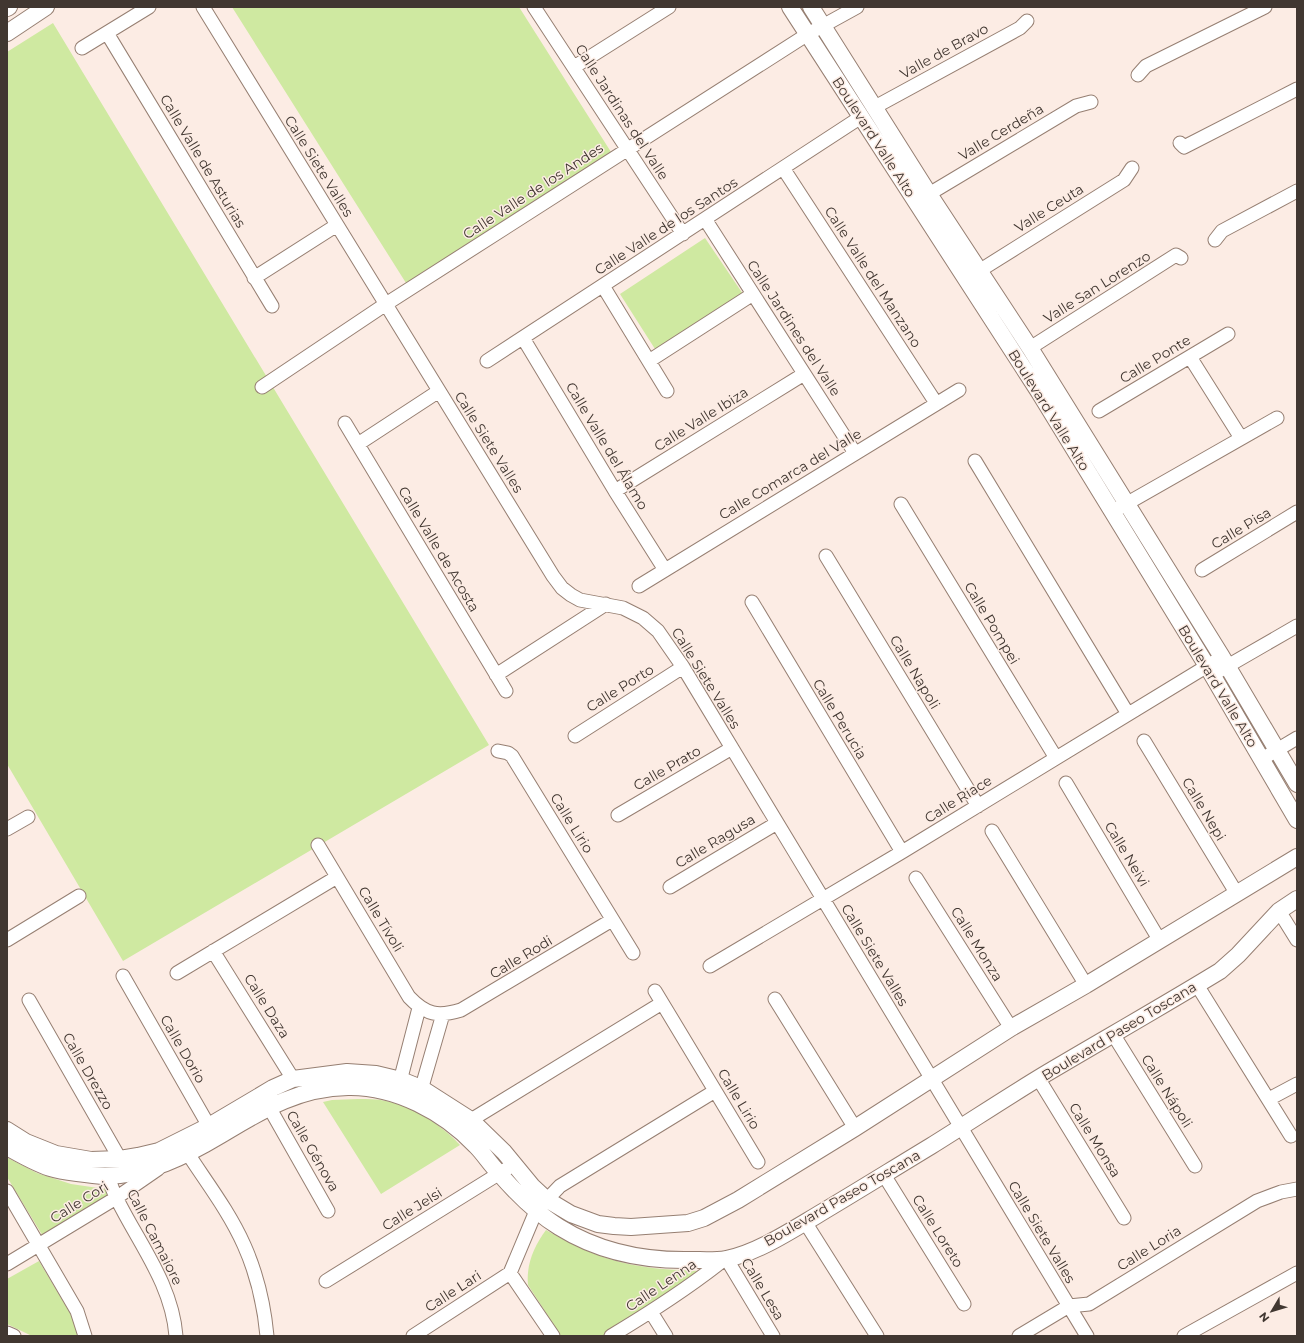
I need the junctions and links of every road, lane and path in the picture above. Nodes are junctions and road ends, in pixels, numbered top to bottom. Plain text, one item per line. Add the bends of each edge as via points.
1 (46, 7) edge
2 (149, 7) edge
3 (203, 7) edge
4 (534, 7) edge
5 (669, 7) edge
6 (790, 7) edge
7 (811, 7) edge
8 (857, 7) edge
9 (1265, 7) edge
10 (1027, 21) dead end
11 (822, 25) junction
12 (7, 33) edge
13 (107, 33) junction
14 (808, 34) junction
15 (82, 48) dead end
16 (574, 67) junction
17 (1138, 75) dead end
18 (1297, 88) edge
19 (1091, 102) dead end
20 (875, 107) junction
21 (861, 117) junction
22 (1180, 143) dead end
23 (628, 150) junction
24 (783, 168) junction
25 (1132, 168) dead end
26 (1297, 191) edge
27 (929, 194) junction
28 (705, 219) junction
29 (337, 225) junction
30 (683, 234) junction
31 (1215, 240) dead end
32 (1181, 258) dead end
33 (979, 271) junction
34 (254, 278) junction
35 (603, 286) junction
36 (753, 294) junction
37 (386, 304) junction
38 (272, 306) dead end
39 (1228, 334) dead end
40 (523, 338) junction
41 (1030, 348) junction
42 (1190, 357) junction
43 (487, 361) dead end
44 (649, 361) junction
45 (804, 374) junction
46 (262, 387) dead end
47 (667, 390) dead end
48 (959, 390) dead end
49 (439, 391) junction
50 (936, 403) junction
51 (1098, 411) dead end
52 (1277, 418) dead end
53 (345, 423) dead end
54 (1241, 438) junction
55 (358, 444) junction
56 (855, 453) junction
57 (975, 461) dead end
58 (615, 491) junction
59 (901, 504) dead end
60 (1127, 504) junction
61 (1112, 512) junction
62 (1295, 518) edge
63 (826, 556) dead end
64 (665, 570) junction
65 (1202, 570) dead end
66 (639, 586) dead end
67 (752, 602) dead end
68 (606, 604) junction
69 (1297, 626) edge
70 (1224, 661) junction
71 (683, 668) junction
72 (1210, 670) junction
73 (496, 674) junction
74 (506, 691) dead end
75 (1128, 714) junction
76 (575, 736) dead end
77 (1297, 738) edge
78 (1144, 741) dead end
79 (732, 748) junction
80 (1276, 750) junction
81 (498, 751) dead end
82 (1056, 758) junction
83 (1262, 759) junction
84 (1066, 783) dead end
85 (1297, 784) edge
86 (978, 806) junction
87 (618, 815) dead end
88 (28, 817) dead end
89 (1297, 820) edge
90 (777, 823) junction
91 (7, 829) edge
92 (992, 831) dead end
93 (318, 845) dead end
94 (902, 852) junction
95 (1297, 857) edge
96 (337, 876) junction
97 (916, 878) dead end
98 (670, 887) dead end
99 (1237, 894) junction
100 (79, 896) dead end
101 (822, 899) junction
102 (1297, 899) edge
103 (1279, 911) junction
104 (612, 920) junction
105 (7, 940) edge
106 (1297, 940) edge
107 (1160, 941) junction
108 (213, 951) junction
109 (633, 953) dead end
110 (710, 966) dead end
111 (177, 972) dead end
112 (123, 976) dead end
113 (1086, 985) junction
114 (1197, 985) junction
115 (655, 991) dead end
116 (776, 999) dead end
117 (29, 1000) dead end
118 (662, 1003) junction
119 (419, 1008) junction
120 (443, 1014) junction
121 (1011, 1028) junction
122 (1113, 1034) junction
123 (1038, 1078) junction
124 (293, 1079) junction
125 (931, 1080) junction
126 (1297, 1084) edge
127 (399, 1088) junction
128 (421, 1088) junction
129 (715, 1091) junction
130 (1269, 1100) junction
131 (417, 1104) junction
132 (269, 1107) junction
133 (471, 1120) junction
134 (960, 1127) junction
135 (856, 1128) junction
136 (7, 1130) edge
137 (212, 1132) junction
138 (1291, 1136) dead end
139 (7, 1147) edge
140 (183, 1147) junction
141 (120, 1159) junction
142 (758, 1162) dead end
143 (166, 1163) junction
144 (514, 1164) junction
145 (1194, 1166) dead end
146 (499, 1174) junction
147 (884, 1175) junction
148 (108, 1176) junction
149 (1297, 1188) edge
150 (7, 1191) edge
151 (116, 1198) junction
152 (541, 1205) junction
153 (328, 1210) dead end
154 (1124, 1218) dead end
155 (805, 1222) junction
156 (40, 1245) junction
157 (726, 1258) junction
158 (7, 1264) edge
159 (510, 1273) junction
160 (1297, 1273) edge
161 (326, 1281) dead end
162 (964, 1304) dead end
163 (1069, 1306) junction
164 (651, 1312) junction
165 (7, 1333) edge
166 (14, 1336) edge
167 (85, 1336) edge
168 (176, 1336) edge
169 (267, 1336) edge
170 (413, 1336) edge
171 (553, 1336) edge
172 (611, 1336) edge
173 (666, 1336) edge
174 (773, 1336) edge
175 (877, 1336) edge
176 (1020, 1336) edge
177 (1087, 1336) edge
178 (1184, 1336) edge

1 - 12 street
2 - 13 street
3 - 29 street, Calle Siete Valles
4 - 16 street, Calle Jardinas del Valle
5 - 16 street
6 - 14 street, Boulevard Valle Alto
7 - 11 street, Boulevard Valle Alto
8 - 11 street, Calle Valle de los Andes
9 - 17 street via 1146,66
10 - 20 street, Valle de Bravo via 1020,28
11 - 14 street, Calle Valle de los Andes
11 - 20 street, Boulevard Valle Alto
13 - 15 street
13 - 34 street, Calle Valle de Asturias
14 - 21 street, Boulevard Valle Alto
14 - 23 street, Calle Valle de los Andes
16 - 23 street, Calle Jardinas del Valle
18 - 22 street via 1184,146
19 - 27 street, Valle Cerdeña via 1076,106
20 - 27 street, Boulevard Valle Alto
21 - 24 street, Calle Valle de los Santos
21 - 61 street, Boulevard Valle Alto via 1039,392
23 - 30 street, Calle Jardinas del Valle
23 - 37 street, Calle Valle de los Andes
24 - 28 street, Calle Valle de los Santos
24 - 50 street, Calle Valle del Manzano
25 - 33 street, Valle Ceuta via 1124,180
26 - 31 street via 1222,231
27 - 33 street, Boulevard Valle Alto
28 - 30 street, Calle Valle de los Santos
28 - 36 street, Calle Jardines del Valle
29 - 34 street
29 - 37 street, Calle Siete Valles
30 - 35 street, Calle Valle de los Santos
32 - 41 street, Valle San Lorenzo via 1176,255
33 - 41 street, Boulevard Valle Alto
34 - 38 street, Calle Valle de Asturias
35 - 40 street, Calle Valle de los Santos
35 - 44 street
36 - 44 street
36 - 45 street, Calle Jardines del Valle
37 - 46 street, Calle Valle de los Andes
37 - 49 street, Calle Siete Valles
39 - 42 street, Calle Ponte
40 - 43 street, Calle Valle de los Santos
40 - 58 street, Calle Valle del Álamo
41 - 60 street, Boulevard Valle Alto
42 - 51 street, Calle Ponte
42 - 54 street
44 - 47 street
45 - 56 street, Calle Jardines del Valle
45 - 58 street, Calle Valle Ibiza
48 - 50 street, Calle Comarca del Valle
49 - 55 street
49 - 68 street, Calle Siete Valles via 562,588 580,600
50 - 56 street, Calle Comarca del Valle
52 - 54 street
53 - 55 street, Calle Valle de Acosta
54 - 60 street
55 - 73 street, Calle Valle de Acosta
56 - 64 street, Calle Comarca del Valle
57 - 75 street
58 - 64 street, Calle Valle del Álamo
59 - 82 street, Calle Pompei
60 - 61 street
60 - 70 street, Boulevard Valle Alto
61 - 72 street, Boulevard Valle Alto
62 - 65 street, Calle Pisa
63 - 86 street, Calle Napoli
64 - 66 street, Calle Comarca del Valle
67 - 94 street, Calle Perucia
68 - 71 street, Calle Siete Valles via 624,608 643,618 658,631
68 - 73 street
69 - 70 street, Calle Riace
70 - 72 street, Calle Riace
70 - 80 street, Boulevard Valle Alto
71 - 76 street, Calle Porto
71 - 79 street, Calle Siete Valles
72 - 75 street, Calle Riace
72 - 83 street, Boulevard Valle Alto
73 - 74 street, Calle Valle de Acosta
75 - 82 street, Calle Riace
77 - 80 street
78 - 99 street, Calle Nepi
79 - 87 street, Calle Prato
79 - 90 street, Calle Siete Valles
80 - 83 street
80 - 85 street, Boulevard Valle Alto
81 - 104 street, Calle Lirio via 508,752 512,756
82 - 86 street, Calle Riace
83 - 89 street, Boulevard Valle Alto
84 - 107 street, Calle Neivi
86 - 94 street, Calle Riace
88 - 91 street
90 - 98 street, Calle Ragusa
90 - 101 street, Calle Siete Valles
92 - 113 street
93 - 96 street, Calle Tívoli
94 - 101 street, Calle Riace
95 - 99 street, Boulevard Paseo Toscana
96 - 108 street
96 - 119 street, Calle Tívoli via 409,997
97 - 121 street, Calle Monza
99 - 107 street, Boulevard Paseo Toscana
100 - 105 street
101 - 110 street, Calle Riace
101 - 125 street, Calle Siete Valles
102 - 103 street, Boulevard Paseo Toscana
103 - 106 street
103 - 114 street, Boulevard Paseo Toscana via 1238,955 1220,971
104 - 109 street, Calle Lirio
104 - 120 street, Calle Rodi via 474,1003 461,1010
107 - 113 street, Boulevard Paseo Toscana
108 - 111 street
108 - 124 street, Calle Daza
112 - 137 street, Calle Dorio
113 - 121 street, Boulevard Paseo Toscana
114 - 122 street, Boulevard Paseo Toscana
114 - 130 street
115 - 118 street, Calle Lirio
116 - 135 street
117 - 141 street, Calle Drezzo
118 - 129 street, Calle Lirio
118 - 133 street
119 - 120 street
119 - 127 street
120 - 128 street
121 - 125 street, Boulevard Paseo Toscana
122 - 123 street, Boulevard Paseo Toscana
122 - 145 street, Calle Nápoli
123 - 134 street, Boulevard Paseo Toscana
123 - 154 street, Calle Monsa
124 - 127 street, Boulevard Paseo Toscana via 347,1072 376,1074
124 - 137 street, Boulevard Paseo Toscana via 273,1088
125 - 134 street, Calle Siete Valles
125 - 135 street, Boulevard Paseo Toscana
126 - 130 street
127 - 128 street, Boulevard Paseo Toscana
127 - 131 street, Boulevard Paseo Toscana
127 - 132 street, Boulevard Paseo Toscana via 323,1089 300,1094
128 - 131 street
128 - 133 street, Boulevard Paseo Toscana
129 - 142 street, Calle Lirio
129 - 152 street via 560,1186
130 - 138 street
131 - 146 street, Boulevard Paseo Toscana via 460,1130
132 - 137 street, Boulevard Paseo Toscana
132 - 153 street, Calle Génova
133 - 144 street, Boulevard Paseo Toscana
134 - 147 street, Boulevard Paseo Toscana
134 - 163 street, Calle Siete Valles
135 - 152 street, Boulevard Paseo Toscana via 738,1200 704,1218 688,1223 631,1227 598,1224
136 - 141 street, Boulevard Paseo Toscana via 26,1142 56,1154 92,1160
137 - 140 street, Boulevard Paseo Toscana
139 - 148 street, Boulevard Paseo Toscana via 55,1170
140 - 141 street, Boulevard Paseo Toscana
140 - 143 street, Boulevard Paseo Toscana
140 - 169 street via 216,1196 243,1244 255,1273
143 - 148 street, Boulevard Paseo Toscana via 147,1170
143 - 151 street, Calle Cori
144 - 146 street, Calle Jelsi
144 - 152 street, Boulevard Paseo Toscana via 532,1186
146 - 152 street, Boulevard Paseo Toscana
146 - 161 street, Calle Jelsi
147 - 155 street, Boulevard Paseo Toscana
147 - 162 street, Calle Loreto
148 - 151 street, Calle Camaiore
149 - 163 street, Calle Loria via 1257,1201 1088,1304
150 - 156 street
151 - 156 street, Calle Cori
151 - 168 street, Calle Camaiore via 164,1287
152 - 157 street, Boulevard Paseo Toscana via 559,1227 616,1252 674,1260
152 - 159 street
155 - 157 street, Boulevard Paseo Toscana via 749,1251
155 - 175 street
156 - 158 street, Calle Cori
156 - 167 street via 78,1311
157 - 164 street, Calle Lenna via 701,1279
157 - 174 street, Calle Lesa
159 - 170 street, Calle Lari
159 - 171 street
160 - 178 street
163 - 176 street, Calle Loria
163 - 177 street, Calle Siete Valles
164 - 172 street, Calle Lenna
164 - 173 street
165 - 166 street

